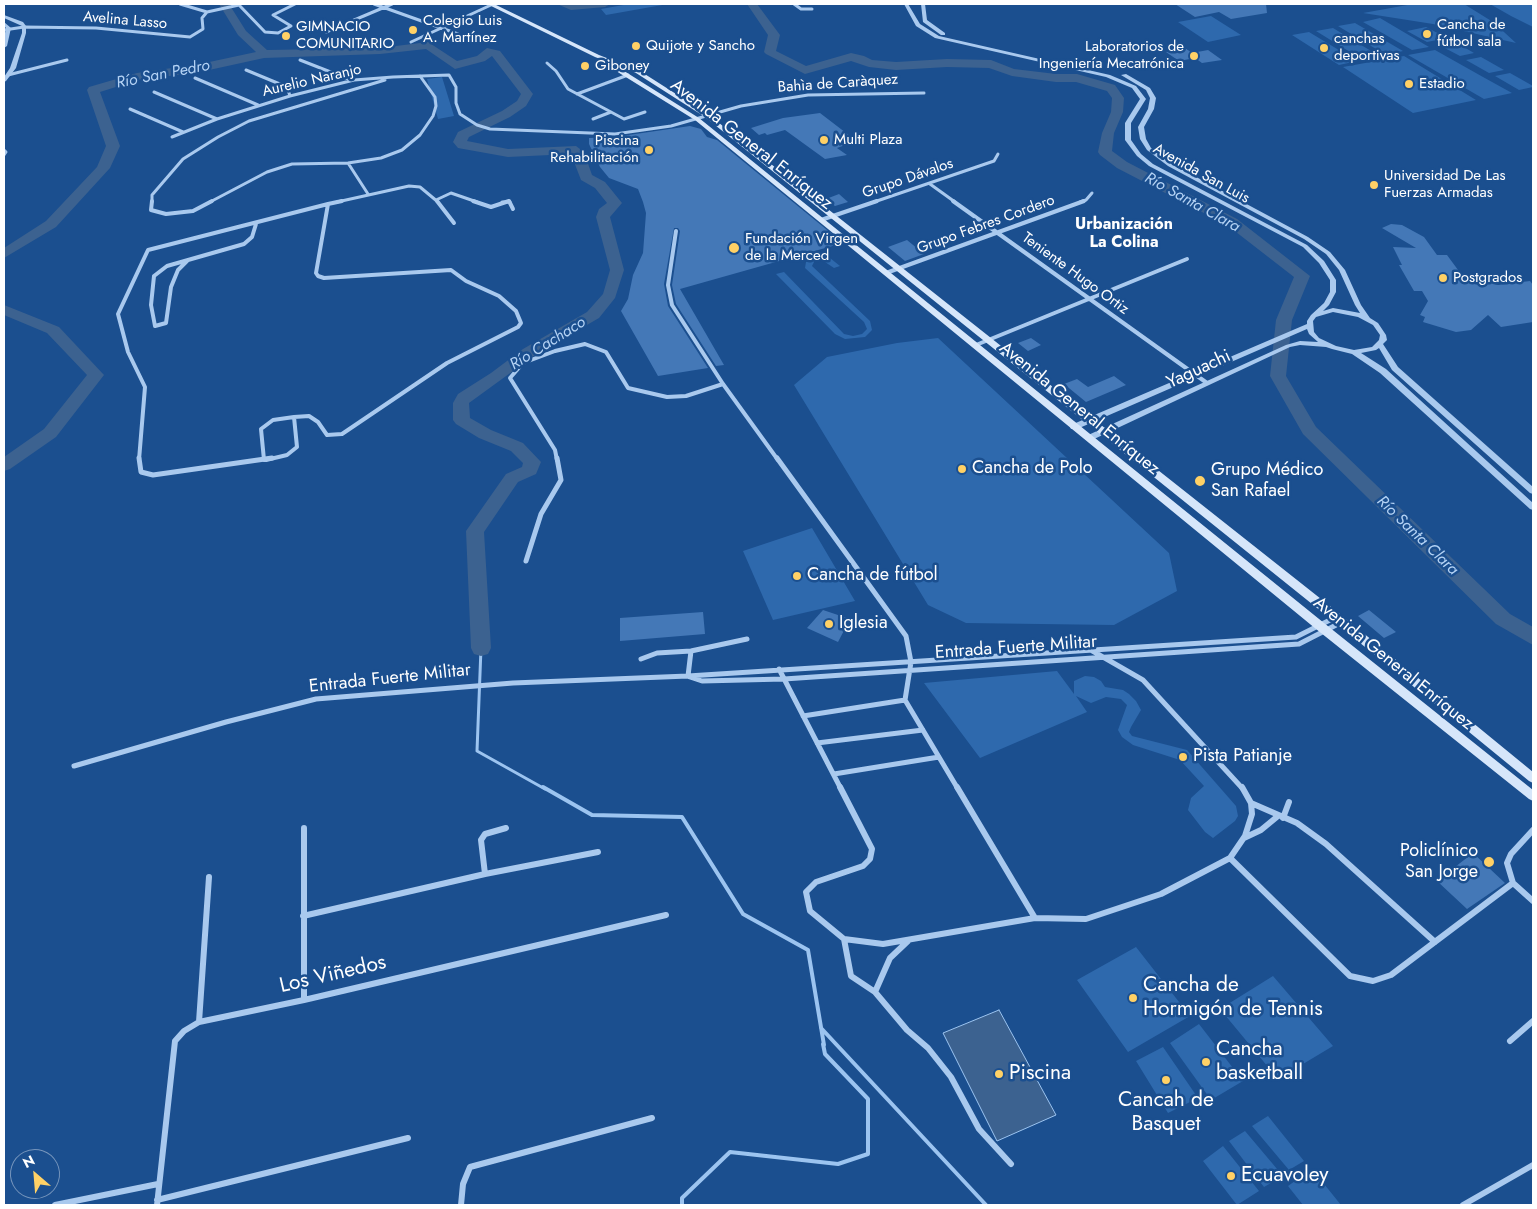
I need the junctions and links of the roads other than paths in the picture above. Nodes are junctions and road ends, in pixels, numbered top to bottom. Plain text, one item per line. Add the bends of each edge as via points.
1 (180, 4) edge
2 (295, 4) edge
3 (374, 4) edge
4 (392, 4) edge
5 (490, 4) edge
6 (794, 4) edge
7 (906, 4) edge
8 (923, 4) edge
9 (236, 5) edge
10 (384, 7) junction
11 (812, 9) dead end
12 (207, 12) junction
13 (4, 16) edge
14 (4, 23) edge
15 (24, 27) junction
16 (442, 28) junction
17 (6, 29) edge
18 (326, 32) dead end
19 (458, 34) dead end
20 (411, 42) dead end
21 (4, 46) edge
22 (597, 56) junction
23 (67, 60) dead end
24 (300, 60) dead end
25 (547, 63) dead end
26 (246, 70) dead end
27 (628, 75) junction
28 (420, 76) junction
29 (393, 77) junction
30 (6, 78) edge
31 (194, 78) dead end
32 (354, 80) junction
33 (154, 92) dead end
34 (924, 93) dead end
35 (577, 94) junction
36 (290, 96) junction
37 (258, 106) junction
38 (696, 108) junction
39 (130, 109) dead end
40 (611, 112) junction
41 (645, 112) dead end
42 (686, 112) junction
43 (707, 116) junction
44 (217, 119) junction
45 (593, 119) dead end
46 (697, 119) junction
47 (183, 132) junction
48 (172, 137) dead end
49 (4, 150) edge
50 (998, 154) dead end
51 (4, 155) edge
52 (760, 157) junction
53 (749, 161) junction
54 (348, 163) junction
55 (930, 184) junction
56 (1092, 193) dead end
57 (368, 194) junction
58 (436, 200) junction
59 (328, 204) junction
60 (513, 209) dead end
61 (832, 216) junction
62 (821, 220) junction
63 (454, 223) dead end
64 (256, 224) junction
65 (676, 231) dead end
66 (998, 232) junction
67 (1187, 259) dead end
68 (187, 261) junction
69 (898, 269) junction
70 (886, 273) junction
71 (1090, 298) junction
72 (1313, 316) junction
73 (1368, 319) junction
74 (1309, 326) junction
75 (988, 340) junction
76 (976, 345) junction
77 (1326, 345) junction
78 (1380, 345) junction
79 (1354, 352) junction
80 (1194, 374) junction
81 (1206, 383) junction
82 (723, 384) junction
83 (294, 417) junction
84 (1088, 421) junction
85 (1074, 427) junction
86 (1102, 432) junction
87 (1089, 438) junction
88 (264, 460) junction
89 (1533, 491) edge
90 (1533, 507) edge
91 (526, 561) dead end
92 (1339, 619) junction
93 (1323, 629) junction
94 (746, 639) dead end
95 (1088, 650) junction
96 (691, 651) junction
97 (641, 658) dead end
98 (1103, 658) junction
99 (912, 662) junction
100 (779, 669) junction
101 (910, 669) junction
102 (688, 676) junction
103 (784, 679) junction
104 (905, 700) junction
105 (804, 716) junction
106 (923, 730) junction
107 (818, 743) junction
108 (939, 757) junction
109 (74, 766) dead end
110 (834, 774) junction
111 (1533, 778) edge
112 (1533, 796) edge
113 (1289, 802) dead end
114 (1251, 803) junction
115 (1281, 817) junction
116 (304, 828) dead end
117 (506, 828) dead end
118 (1533, 830) edge
119 (1243, 838) junction
120 (598, 852) dead end
121 (1230, 858) junction
122 (485, 874) junction
123 (209, 877) dead end
124 (1513, 883) junction
125 (1533, 901) edge
126 (666, 915) dead end
127 (303, 916) junction
128 (1035, 918) junction
129 (844, 938) junction
130 (909, 940) junction
131 (1435, 942) junction
132 (875, 992) junction
133 (304, 1000) junction
134 (1533, 1021) edge
135 (199, 1022) junction
136 (1510, 1041) dead end
137 (652, 1118) dead end
138 (408, 1138) dead end
139 (1011, 1164) dead end
140 (1533, 1165) edge
141 (158, 1184) junction
142 (157, 1203) edge
143 (55, 1205) edge
144 (461, 1205) edge
145 (1463, 1205) edge

1 - 12 street, Avelina Lasso
2 - 9 street via 273,14 291,26 274,33 265,32 241,5
3 - 10 street
4 - 10 street
5 - 16 street
5 - 22 main road, Avenida General Enríquez
6 - 11 street via 801,9
7 - 72 street, Avenida San Luis via 918,25 945,40 1108,76 1134,87 1142,99 1128,124 1128,140 1139,155 1151,165 1304,246 1322,262 1333,280 1333,292 1328,304
8 - 73 street, Avenida San Luis via 925,21 942,33 1114,72 1142,84 1153,98 1141,127 1149,149 1170,165 1328,253 1342,270
9 - 12 street
10 - 16 street
10 - 18 street
12 - 15 street, Avelina Lasso via 202,18 200,33 183,38 122,29
13 - 15 street
14 - 17 street
15 - 17 street
15 - 30 street via 16,62
16 - 19 street
16 - 20 street
17 - 21 street
22 - 27 main road, Avenida General Enríquez
22 - 38 main road, Avenida General Enríquez via 638,72
23 - 30 street
24 - 32 street
25 - 35 street via 568,89
26 - 36 street via 287,87
27 - 35 street
27 - 42 main road, Avenida General Enríquez
28 - 29 street, Aurelio Naranjo
28 - 46 street, Aurelio Naranjo via 448,75 456,87 460,114 477,125 490,128 615,134
28 - 54 street via 434,96 436,106 420,135 392,154
29 - 32 street, Aurelio Naranjo
29 - 54 street via 249,121 218,137 183,159 152,195 151,210 166,214 193,211 267,172 292,164
31 - 37 street
32 - 36 street, Aurelio Naranjo
33 - 44 street
34 - 43 street, Bahìa de Caràquez via 808,95 766,101
35 - 40 street
36 - 37 street, Aurelio Naranjo
37 - 44 street, Aurelio Naranjo
38 - 42 main road
38 - 43 main road, Avenida General Enríquez
39 - 47 street
40 - 41 street via 626,119
40 - 45 street
42 - 46 main road, Avenida General Enríquez
43 - 46 street, Bahìa de Caràquez
43 - 52 main road, Avenida General Enríquez
44 - 47 street, Aurelio Naranjo
46 - 53 main road, Avenida General Enríquez
47 - 48 street, Aurelio Naranjo
49 - 51 street
50 - 55 street, Grupo Dávalos via 994,161
52 - 53 main road
52 - 61 main road, Avenida General Enríquez
53 - 62 main road, Avenida General Enríquez
54 - 57 street
55 - 61 street, Grupo Dávalos
55 - 66 street, Teniente Hugo Ortiz
56 - 66 street, Grupo Febres Cordero via 1086,200
57 - 58 street via 409,186 420,187
57 - 59 street
58 - 60 street via 451,193 491,208 509,201
58 - 63 street
59 - 64 street
59 - 83 street via 318,276 451,270 466,281 499,296 516,311 521,323 447,363 342,434 327,435 309,416
61 - 62 street, Grupo Dávalos
61 - 69 main road, Avenida General Enríquez
62 - 70 main road, Avenida General Enríquez
64 - 68 street via 252,237 244,244
64 - 88 street via 148,250 118,314 128,352 145,387 138,455 141,472 153,475
65 - 82 street via 668,286 672,305
66 - 69 street, Grupo Febres Cordero
66 - 71 street, Teniente Hugo Ortiz
67 - 71 street
68 - 68 street via 167,266 154,276 151,305 155,326 166,323 170,287 178,270
69 - 70 street, Grupo Febres Cordero
69 - 75 main road, Avenida General Enríquez
70 - 76 main road, Avenida General Enríquez
71 - 75 street
71 - 80 street, Teniente Hugo Ortiz
72 - 73 street via 1325,311 1342,311
72 - 74 street
73 - 78 street via 1383,335
74 - 77 street via 1317,339
74 - 80 street, Yaguachi
75 - 76 street
75 - 84 main road, Avenida General Enríquez
76 - 85 main road, Avenida General Enríquez
77 - 79 street, Yaguachi
77 - 81 street, Yaguachi via 1300,343 1288,346
78 - 79 street
78 - 89 street via 1395,368
79 - 90 street via 1383,371
80 - 81 street, Teniente Hugo Ortiz
80 - 84 street, Yaguachi
81 - 86 street, Yaguachi
82 - 91 street via 686,396 667,397 628,388 606,352 585,344 522,362 510,378 555,450 561,480 540,514
82 - 99 street via 906,636
83 - 88 street via 297,448 287,455
83 - 88 street via 273,420 261,429
84 - 85 street, Yaguachi
84 - 86 main road, Avenida General Enríquez
85 - 87 main road, Avenida General Enríquez
86 - 87 street, Yaguachi
86 - 92 main road, Avenida General Enríquez
87 - 93 main road, Avenida General Enríquez
92 - 93 street, Entrada Fuerte Militar
92 - 111 main road, Avenida General Enríquez
93 - 95 street, Entrada Fuerte Militar via 1296,637
93 - 98 street, Entrada Fuerte Militar via 1298,644
93 - 112 main road, Avenida General Enríquez
94 - 96 street
95 - 98 street
95 - 99 street, Entrada Fuerte Militar
96 - 97 street via 657,653
96 - 102 street
98 - 101 street, Entrada Fuerte Militar
98 - 114 street via 1144,680 1242,787
99 - 100 street, Entrada Fuerte Militar
99 - 101 street
100 - 102 street, Entrada Fuerte Militar
100 - 103 street
101 - 103 street, Entrada Fuerte Militar
101 - 104 street
102 - 103 street, Entrada Fuerte Militar via 702,681
102 - 109 street, Entrada Fuerte Militar via 510,683 316,699
103 - 105 street
104 - 105 street
104 - 106 street
105 - 107 street
106 - 107 street
106 - 108 street
107 - 110 street
108 - 110 street
108 - 128 street
110 - 129 street via 872,849 870,859 863,866 816,882 806,892 810,911
113 - 115 street
114 - 115 street
114 - 119 street via 1252,814
115 - 119 street
115 - 131 street via 1297,823 1326,844
116 - 127 street
117 - 122 street via 485,834 481,840
118 - 124 street via 1507,863
119 - 121 street
120 - 122 street
121 - 128 street via 1161,894 1086,919
121 - 131 street via 1350,976 1366,981 1391,975
122 - 127 street
123 - 135 street
124 - 125 street
124 - 131 street
126 - 133 street, Los Viñedos
127 - 133 street
128 - 130 street
129 - 130 street via 883,944
129 - 132 street via 851,976
130 - 132 street via 890,958
132 - 139 street via 951,1077 979,1129
133 - 135 street, Los Viñedos
134 - 136 street
135 - 141 street, Los Viñedos via 184,1031 175,1042
137 - 144 street via 470,1167 463,1184
138 - 142 street
140 - 145 street
141 - 142 street, Los Viñedos
141 - 143 street

